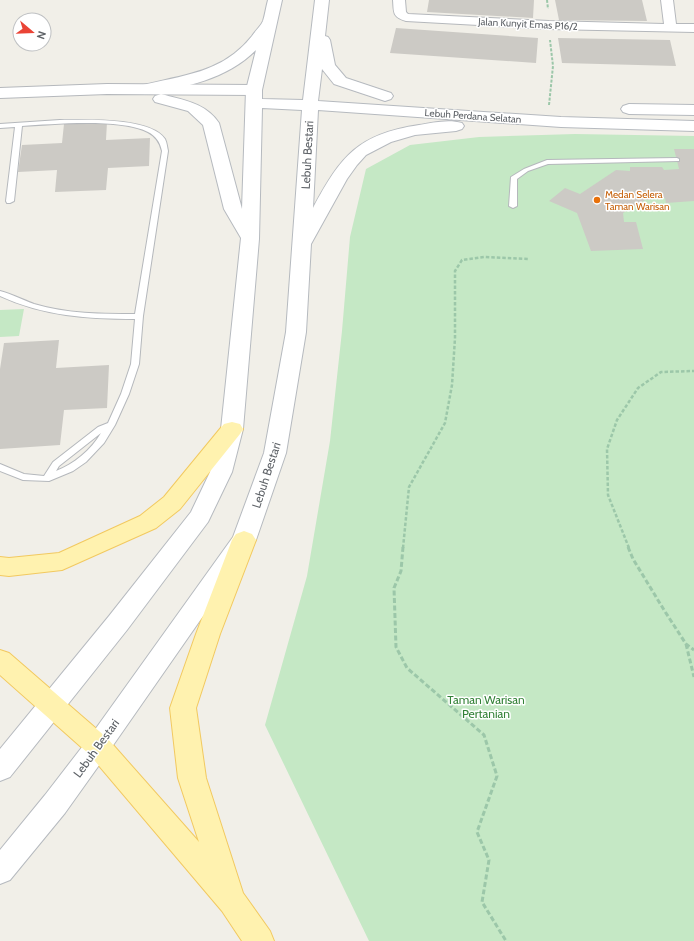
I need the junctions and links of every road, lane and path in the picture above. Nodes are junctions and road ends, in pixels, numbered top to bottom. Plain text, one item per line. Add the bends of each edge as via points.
1 (275, 0) edge
2 (399, 0) edge
3 (667, 0) edge
4 (322, 4) edge
5 (271, 21) junction
6 (548, 25) junction
7 (670, 28) junction
8 (694, 28) edge
9 (145, 89) junction
10 (0, 93) edge
11 (254, 96) junction
12 (385, 96) junction
13 (311, 98) junction
14 (161, 99) junction
15 (0, 101) edge
16 (549, 108) junction
17 (694, 110) edge
18 (561, 122) junction
19 (19, 125) junction
20 (0, 126) edge
21 (694, 126) edge
22 (677, 160) dead end
23 (10, 201) dead end
24 (513, 206) dead end
25 (250, 239) junction
26 (302, 246) junction
27 (528, 259) dead end
28 (0, 293) edge
29 (139, 316) junction
30 (694, 371) edge
31 (232, 429) junction
32 (0, 467) edge
33 (244, 540) junction
34 (0, 566) edge
35 (686, 644) junction
36 (694, 650) edge
37 (0, 660) edge
38 (694, 677) edge
39 (51, 704) junction
40 (98, 746) junction
41 (3, 766) edge
42 (0, 871) edge
43 (232, 901) junction
44 (259, 941) edge
45 (506, 941) edge

1 - 5 main road
2 - 6 street, Jalan Kunyit Emas P16/2 via 400,14 406,17
3 - 7 street
4 - 12 main road via 327,66 340,81
4 - 13 main road, Lebuh Bestari
5 - 9 main road via 248,50 232,63 184,83
5 - 11 main road
6 - 7 street, Jalan Kunyit Emas P16/2
6 - 16 path via 553,66
7 - 8 street, Jalan Kunyit Emas P16/2
9 - 10 main road
9 - 11 main road
11 - 13 main road, Lebuh Perdana Selatan
11 - 14 main road
11 - 25 main road
12 - 13 main road, Lebuh Perdana Selatan
12 - 16 main road, Lebuh Perdana Selatan
13 - 18 main road, Lebuh Perdana Selatan
13 - 26 main road, Lebuh Bestari
14 - 15 main road
14 - 25 main road via 194,108 211,123 233,209
16 - 17 main road, Lebuh Perdana Selatan
18 - 21 main road, Lebuh Perdana Selatan
18 - 26 main road via 436,127 403,132 371,145 351,160
19 - 20 lane
19 - 23 lane
19 - 29 lane via 110,121 150,130 161,139 165,151
22 - 24 lane via 547,162 513,178
25 - 31 main road
26 - 33 main road, Lebuh Bestari via 296,332 275,453
27 - 45 path via 462,260 454,272 454,354 452,385 445,423 409,487 401,572 394,588 396,647 407,668 484,735 497,776 477,832 490,860 482,902
28 - 29 lane via 13,300 57,312 103,317
29 - 32 lane via 135,364 111,425 56,464 46,479 23,477
30 - 35 path via 661,372 638,388 617,420 607,449 608,495 633,559
31 - 34 main road via 172,503 148,522 62,561
31 - 39 main road via 221,472 200,516 118,623
33 - 40 main road, Lebuh Bestari
33 - 43 main road via 183,708 192,778
35 - 36 path
35 - 38 path
37 - 39 main road
39 - 40 main road
39 - 41 main road
40 - 42 main road, Lebuh Bestari
40 - 43 main road
43 - 44 main road

